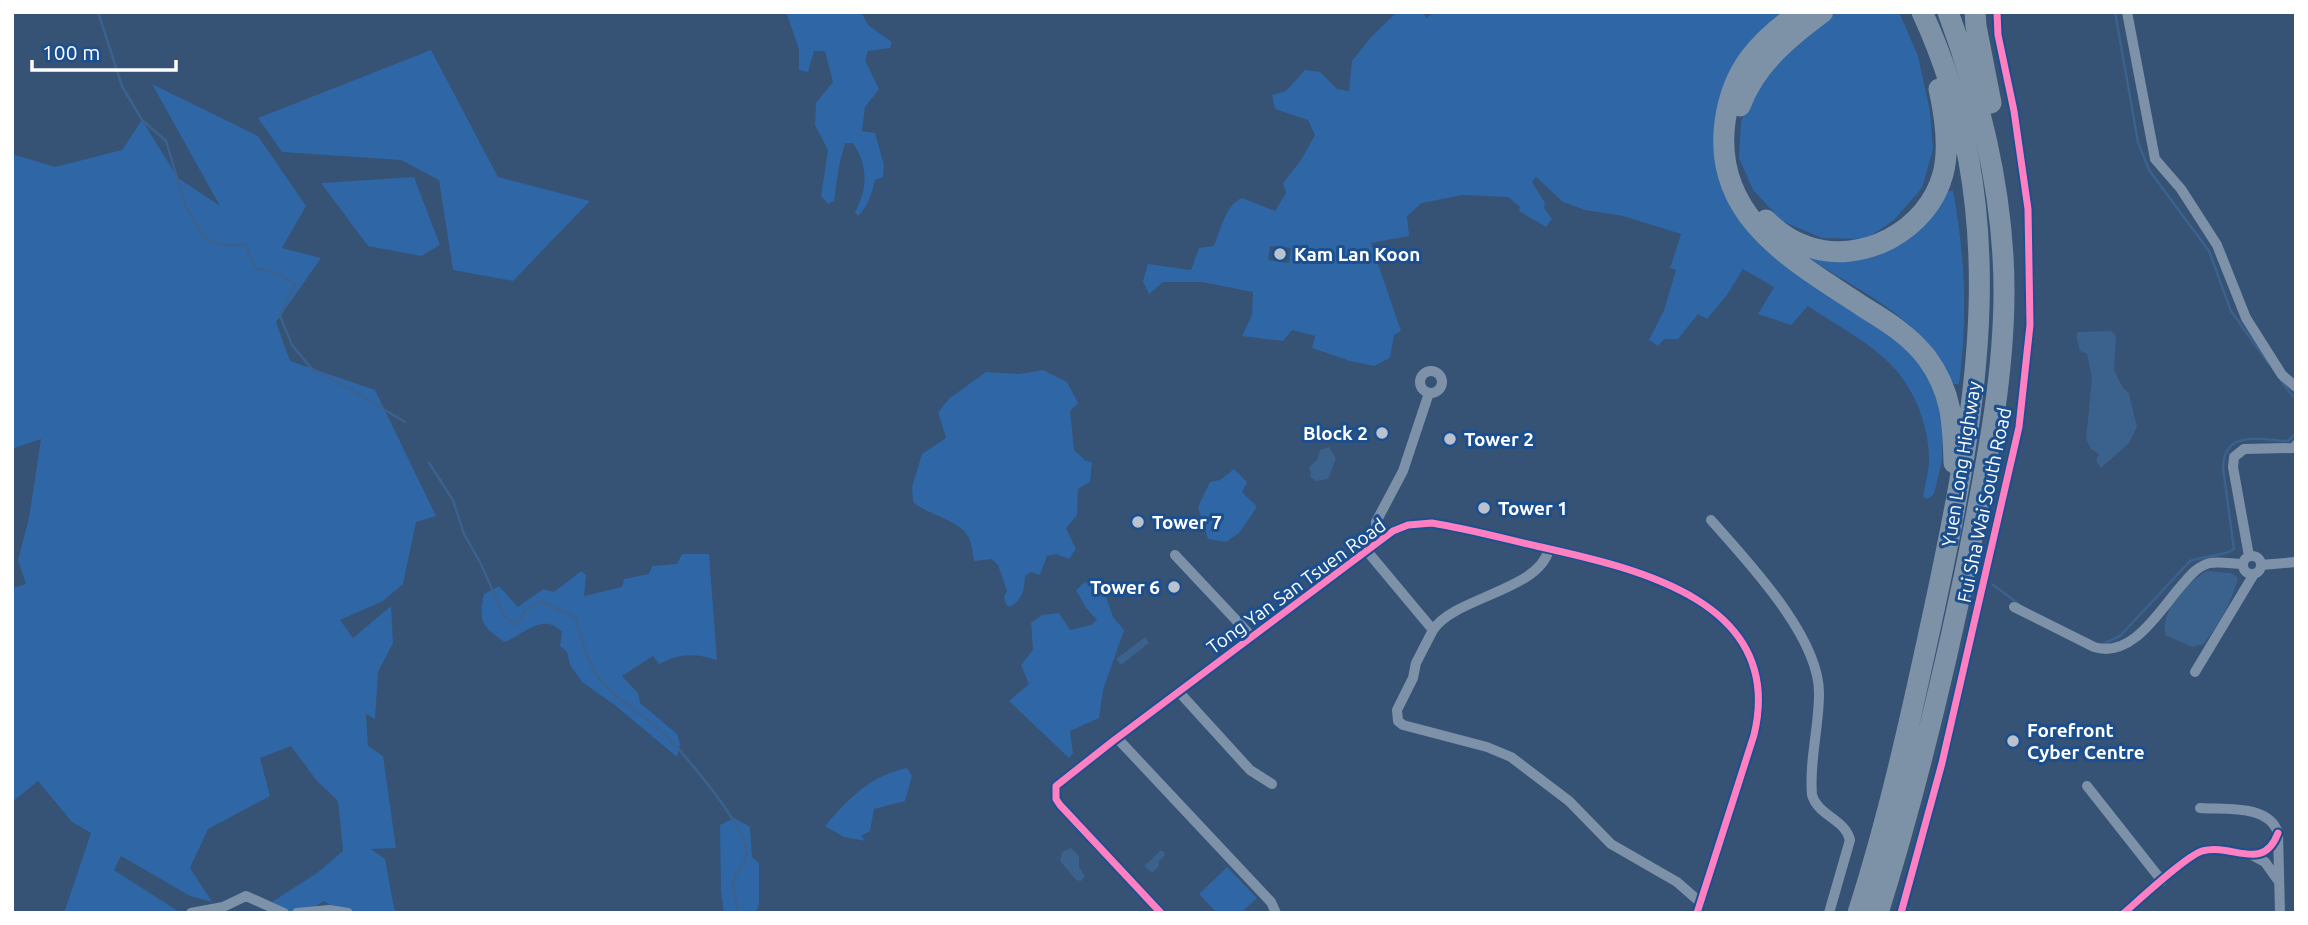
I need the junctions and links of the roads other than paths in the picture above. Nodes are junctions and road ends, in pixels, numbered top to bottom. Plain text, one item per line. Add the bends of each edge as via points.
1 (1800, 12) edge
2 (1823, 12) edge
3 (1948, 12) edge
4 (1975, 12) edge
5 (1997, 12) edge
6 (2127, 12) edge
7 (1922, 13) edge
8 (1998, 209) junction
9 (2296, 387) edge
10 (1429, 393) dead end
11 (2296, 445) edge
12 (1711, 520) dead end
13 (1953, 522) junction
14 (1377, 544) junction
15 (1549, 549) junction
16 (1367, 551) junction
17 (1175, 555) dead end
18 (2246, 560) junction
19 (2296, 562) edge
20 (2258, 569) junction
21 (2014, 607) dead end
22 (1433, 629) junction
23 (1252, 637) junction
24 (2195, 672) dead end
25 (1179, 691) junction
26 (1117, 738) junction
27 (1272, 784) dead end
28 (2087, 786) dead end
29 (2201, 808) dead end
30 (2278, 833) junction
31 (2252, 855) junction
32 (2162, 881) junction
33 (2278, 882) junction
34 (1699, 908) edge
35 (191, 913) edge
36 (284, 913) edge
37 (297, 913) edge
38 (348, 913) edge
39 (1161, 913) edge
40 (1276, 913) edge
41 (1829, 913) edge
42 (1858, 913) edge
43 (1878, 913) edge
44 (1901, 913) edge
45 (2124, 913) edge
46 (2280, 913) edge

1 - 13 highway via 1757,47 1734,86 1724,131 1729,177 1737,199 1764,236 1897,328 1934,369 1953,420
2 - 7 highway via 1781,46 1755,78 1737,115 1734,147 1749,201 1764,219 1798,243 1835,252 1873,246 1902,232 1926,210 1942,177 1945,128
3 - 8 highway, Yuen Long Highway via 1982,116
4 - 8 highway via 1997,143
5 - 44 street, Fui Sha Wai South Road via 2028,209 2030,325 2007,484
6 - 9 street via 2155,159 2181,189 2217,245 2246,317 2281,375
7 - 13 highway, Yuen Long Highway via 1937,44 1961,123 1980,265 1974,396
8 - 43 highway, Yuen Long Highway via 2004,290 1996,407 1928,737
10 - 14 street via 1403,471 1376,522
11 - 18 street via 2244,449 2234,457
12 - 41 street via 1772,589 1816,674 1819,692 1812,795 1850,840
13 - 42 highway, Yuen Long Highway via 1897,780
14 - 15 street, Tong Yan San Tsuen Road via 1401,528 1432,523
14 - 16 street, Tong Yan San Tsuen Road
15 - 22 street via 1536,569 1449,614
15 - 34 street, Tong Yan San Tsuen Road via 1634,570 1683,591 1723,618 1748,652 1759,692 1756,724
16 - 22 street
16 - 23 street, Tong Yan San Tsuen Road
17 - 23 street
18 - 20 street via 2255,556
18 - 21 street via 2210,563 2194,571 2136,638 2119,648 2094,647
19 - 20 street
20 - 24 street
22 - 34 street via 1397,710 1398,721 1511,757 1569,801 1611,844 1677,882
23 - 25 street, Tong Yan San Tsuen Road
25 - 26 street, Tong Yan San Tsuen Road
25 - 27 street via 1250,770
26 - 39 street, Tong Yan San Tsuen Road via 1056,786 1056,799
26 - 40 street via 1271,902
28 - 32 street
29 - 30 street via 2260,814 2271,819
30 - 31 street via 2273,847
30 - 33 street
31 - 32 street via 2218,850 2196,853
31 - 33 street via 2269,866
32 - 45 street
33 - 46 street
35 - 36 street via 223,907 246,896
37 - 38 street

